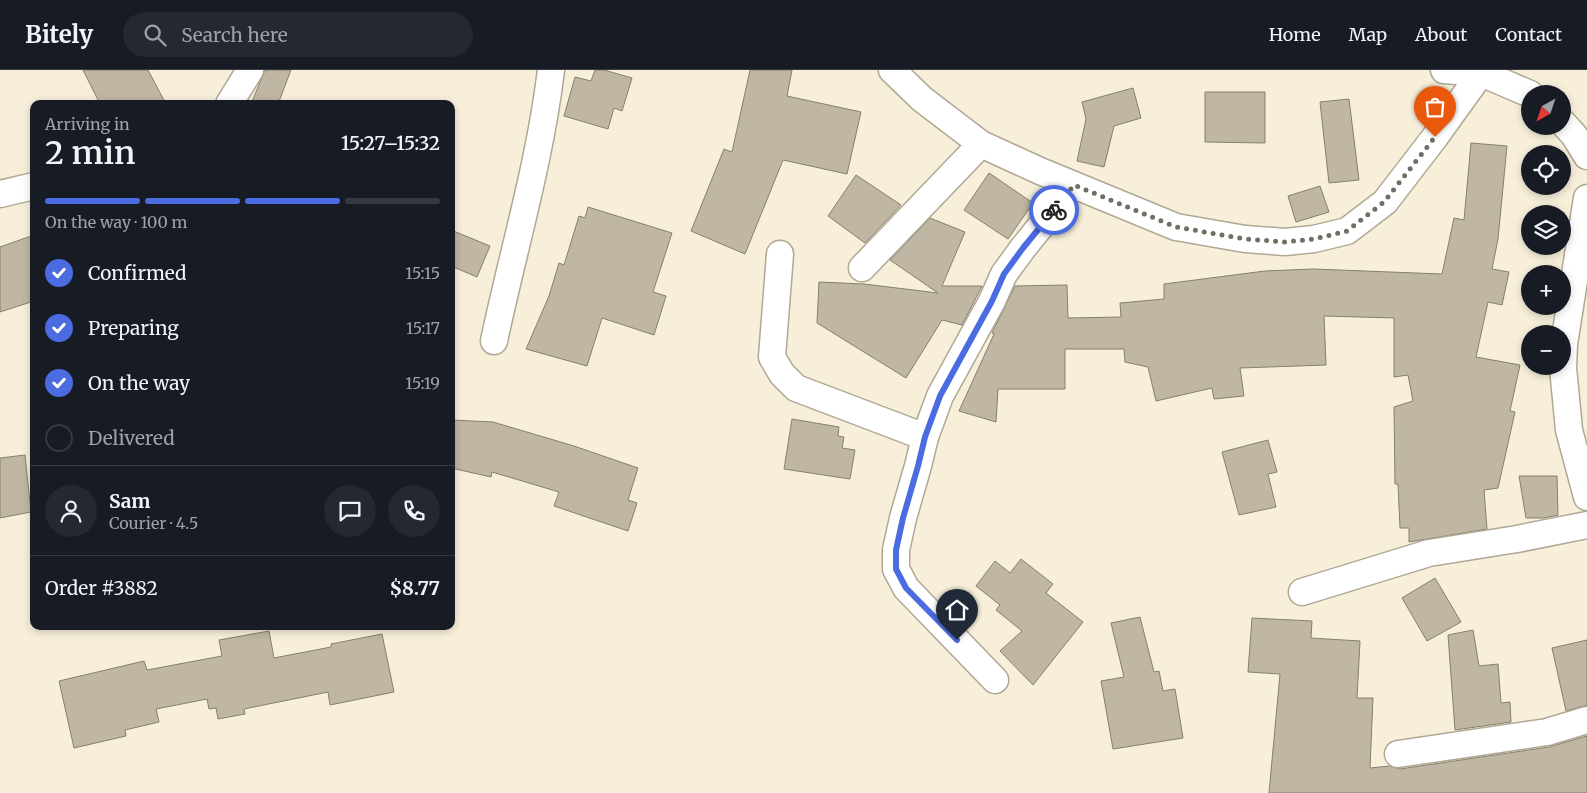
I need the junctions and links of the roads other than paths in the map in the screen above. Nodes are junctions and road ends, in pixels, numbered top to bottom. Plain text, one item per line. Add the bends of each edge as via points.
1 (250, 70) edge
2 (551, 70) edge
3 (892, 70) edge
4 (1444, 70) edge
5 (1481, 73) junction
6 (1521, 90) edge
7 (231, 100) edge
8 (1571, 132) edge
9 (981, 144) junction
10 (1587, 156) edge
11 (1074, 185) junction
12 (30, 187) edge
13 (0, 194) edge
14 (1587, 198) edge
15 (780, 254) dead end
16 (862, 268) dead end
17 (494, 341) dead end
18 (925, 437) junction
19 (1587, 497) edge
20 (1587, 525) edge
21 (1302, 592) dead end
22 (995, 680) dead end
23 (1587, 720) edge
24 (1398, 754) dead end

1 - 7 street
2 - 17 street via 547,104
3 - 9 street via 922,99
4 - 5 street
5 - 6 street
5 - 11 street via 1384,202 1347,231 1285,242 1235,238 1176,227
8 - 10 street
9 - 11 street
9 - 16 street
11 - 18 street via 1004,274 940,396
12 - 13 street
14 - 19 street via 1563,368 1569,430
15 - 18 street via 772,358 782,374 796,388
18 - 22 street via 903,518 896,550 896,569 906,588
20 - 21 street via 1429,553
23 - 24 street via 1547,732

